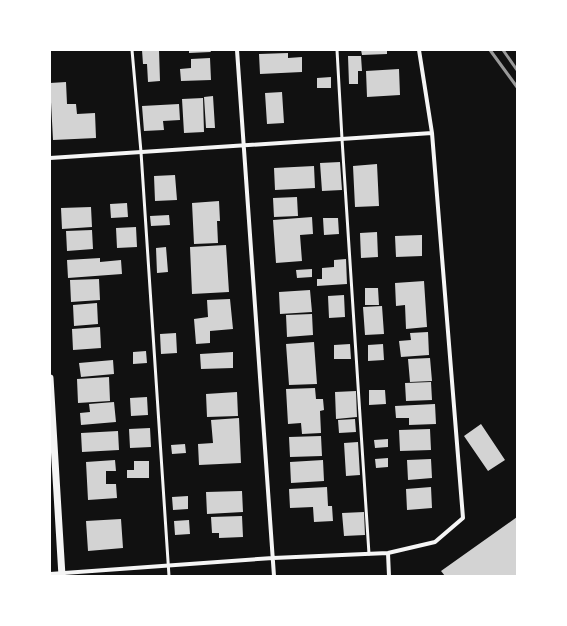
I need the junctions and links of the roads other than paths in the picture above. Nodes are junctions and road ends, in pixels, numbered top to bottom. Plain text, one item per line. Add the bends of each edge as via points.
1 (132, 50) edge
2 (237, 50) edge
3 (337, 50) edge
4 (419, 50) edge
5 (432, 133) junction
6 (342, 139) junction
7 (244, 145) junction
8 (141, 152) junction
9 (50, 158) edge
10 (50, 378) edge
11 (388, 553) junction
12 (369, 554) junction
13 (273, 558) junction
14 (169, 565) junction
15 (50, 574) edge
16 (62, 574) edge
17 (169, 576) edge
18 (274, 576) edge
19 (390, 576) edge

1 - 8 lane
2 - 7 street
3 - 6 lane
4 - 5 street
5 - 6 street
5 - 11 street via 463,518 435,542
6 - 7 street
6 - 12 lane
7 - 8 street
7 - 13 street
8 - 9 street
8 - 14 lane
10 - 16 street
11 - 12 street
11 - 19 street
12 - 13 street
13 - 14 street
13 - 18 street
14 - 16 street
14 - 17 lane
15 - 16 street

